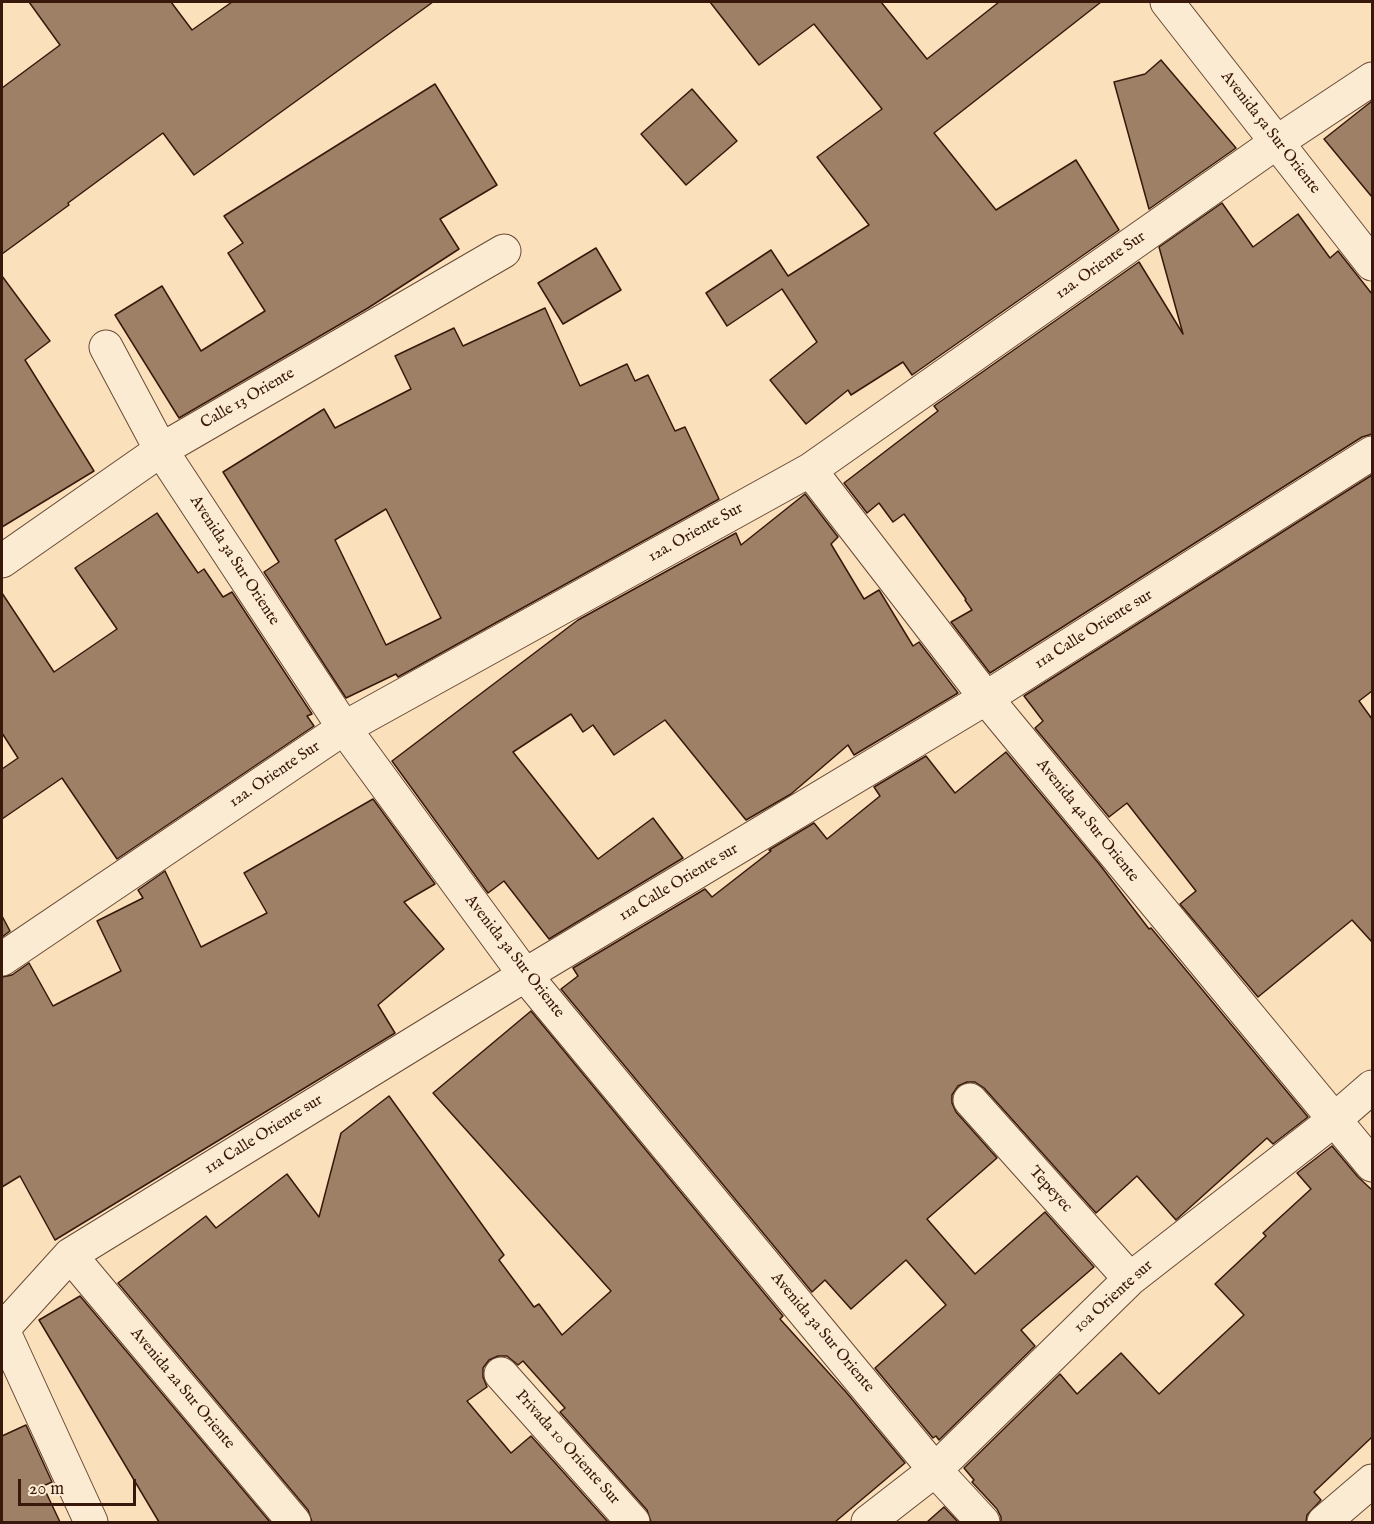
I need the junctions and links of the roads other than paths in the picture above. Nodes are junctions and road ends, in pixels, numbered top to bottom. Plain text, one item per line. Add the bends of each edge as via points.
1 (1167, 2) edge
2 (1372, 78) edge
3 (1277, 142) junction
4 (504, 251) dead end
5 (1372, 264) edge
6 (106, 347) dead end
7 (161, 450) junction
8 (1372, 453) edge
9 (810, 470) junction
10 (2, 561) edge
11 (986, 698) junction
12 (344, 728) junction
13 (2, 959) edge
14 (525, 975) junction
15 (1372, 1087) edge
16 (970, 1100) dead end
17 (1334, 1120) junction
18 (1372, 1165) edge
19 (70, 1255) junction
20 (1130, 1279) junction
21 (2, 1329) edge
22 (501, 1374) dead end
23 (934, 1470) junction
24 (1372, 1481) edge
25 (91, 1522) edge
26 (294, 1522) edge
27 (633, 1522) edge
28 (868, 1522) edge
29 (982, 1522) edge
30 (1324, 1522) edge

1 - 3 street, Avenida 5a Sur Oriente
2 - 3 street, 12a. Oriente Sur
3 - 5 street, Avenida 5a Sur Oriente
3 - 9 street, 12a. Oriente Sur
4 - 7 street, Calle 13 Oriente
6 - 7 street, Avenida 3a Sur Oriente
7 - 10 street, Calle 13 Oriente
7 - 12 street, Avenida 3a Sur Oriente
8 - 11 street, 11a Calle Oriente sur
9 - 11 street, Avenida 4a Sur Oriente
9 - 12 street, 12a. Oriente Sur
11 - 14 street, 11a Calle Oriente sur
11 - 17 street, Avenida 4a Sur Oriente
12 - 13 street, 12a. Oriente Sur
12 - 14 street, Avenida 3a Sur Oriente
14 - 19 street, 11a Calle Oriente sur
14 - 23 street, Avenida 3a Sur Oriente
15 - 17 street, 10a Oriente sur
16 - 20 street, Tepeyec
17 - 18 street, Avenida 4a Sur Oriente
17 - 20 street, 10a Oriente sur
19 - 21 street, 11a Calle Oriente sur
19 - 26 street, Avenida 2a Sur Oriente
20 - 23 street, 10a Oriente sur
21 - 25 street
22 - 27 street, Privada 10 Oriente Sur
23 - 28 street, 10a Oriente sur
23 - 29 street, Avenida 3a Sur Oriente
24 - 30 street

